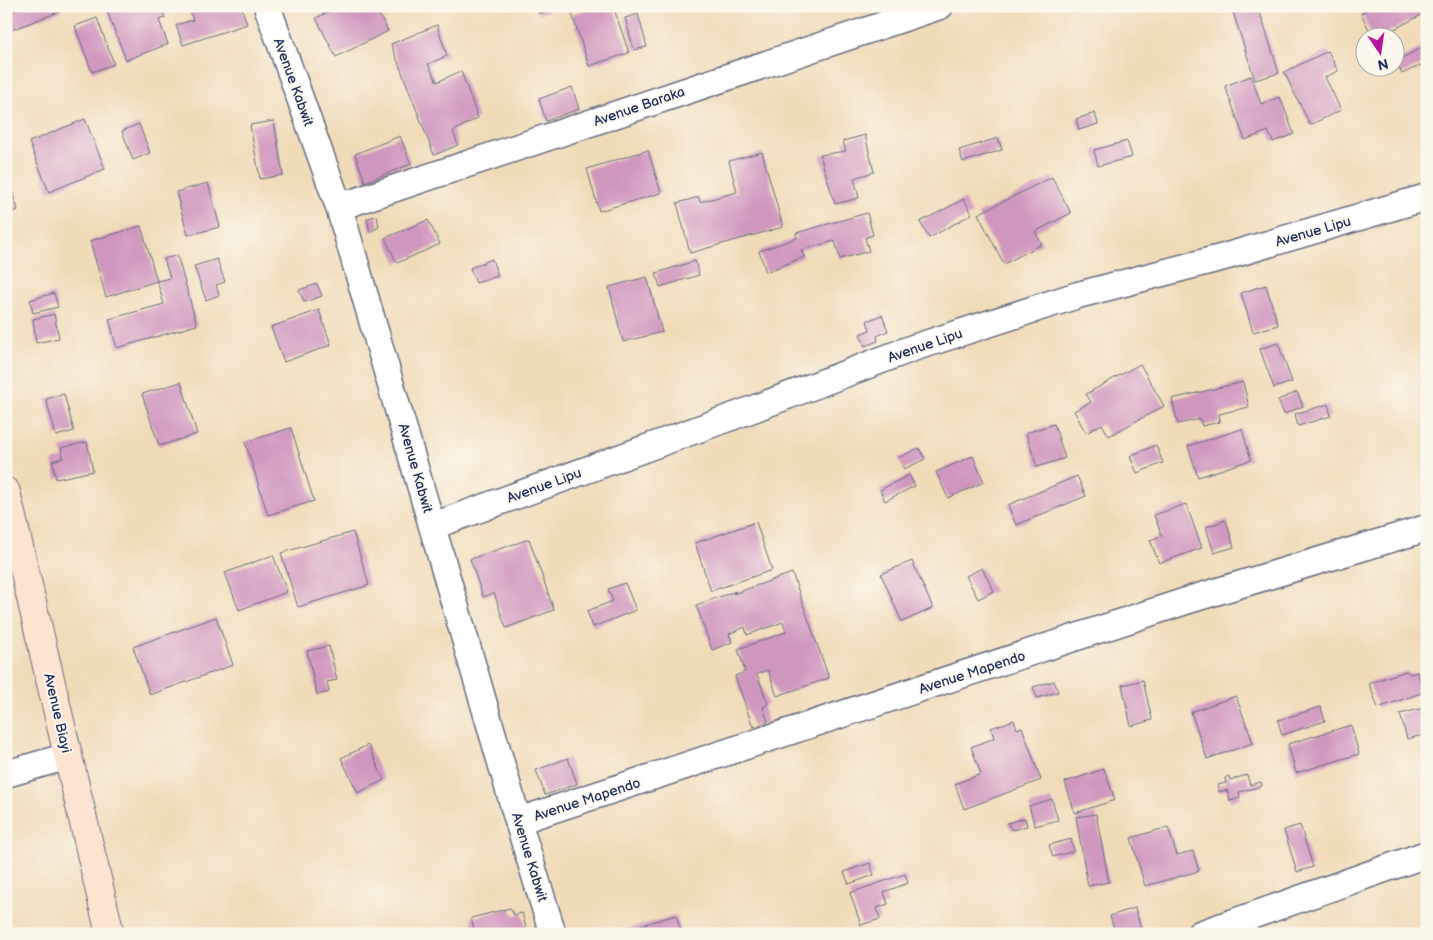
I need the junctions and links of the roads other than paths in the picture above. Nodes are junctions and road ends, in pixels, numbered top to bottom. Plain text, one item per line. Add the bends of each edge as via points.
1 (267, 6) edge
2 (940, 6) edge
3 (1427, 197) edge
4 (339, 207) junction
5 (6, 492) edge
6 (433, 526) junction
7 (1427, 528) edge
8 (68, 756) junction
9 (6, 774) edge
10 (518, 821) junction
11 (1427, 854) edge
12 (110, 934) edge
13 (553, 934) edge
14 (1200, 934) edge

1 - 4 street, Avenue Kabwit
2 - 4 street, Avenue Baraka
3 - 6 street, Avenue Lipu via 1224,257 1078,295 913,348
4 - 6 street, Avenue Kabwit
5 - 8 street, Avenue Biayi
6 - 10 street, Avenue Kabwit
7 - 10 street, Avenue Mapendo via 1192,599
8 - 9 street
8 - 12 street, Avenue Biayi
10 - 13 street, Avenue Kabwit
11 - 14 street

